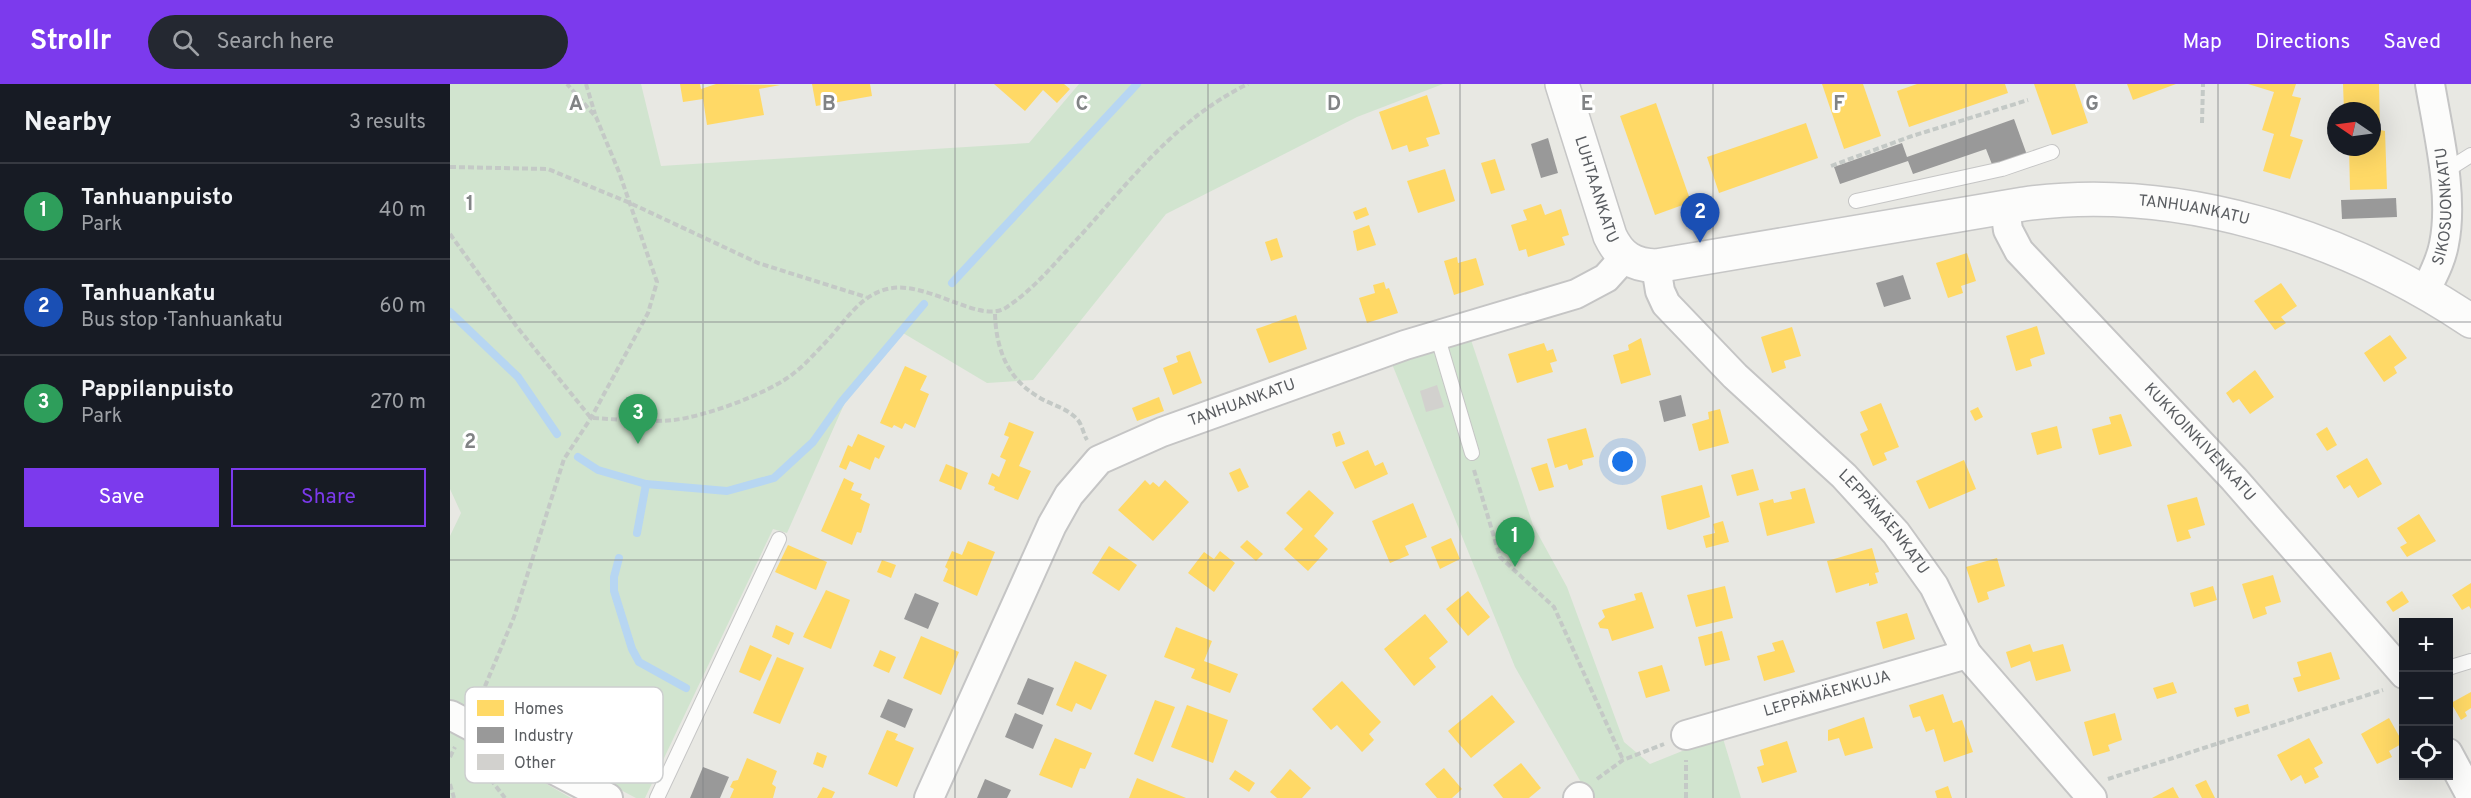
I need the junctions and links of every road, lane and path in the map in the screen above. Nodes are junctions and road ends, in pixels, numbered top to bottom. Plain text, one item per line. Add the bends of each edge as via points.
1 (567, 84) edge
2 (586, 84) edge
3 (1248, 84) edge
4 (1562, 84) edge
5 (2203, 84) edge
6 (2430, 84) edge
7 (2028, 100) dead end
8 (596, 117) junction
9 (2202, 123) dead end
10 (2052, 152) dead end
11 (2471, 155) edge
12 (1831, 166) dead end
13 (450, 167) edge
14 (2444, 172) junction
15 (1856, 201) dead end
16 (630, 203) junction
17 (2005, 207) junction
18 (450, 234) edge
19 (1624, 258) junction
20 (1656, 266) junction
21 (2426, 290) junction
22 (867, 297) junction
23 (995, 314) junction
24 (2471, 321) edge
25 (1437, 335) junction
26 (591, 418) junction
27 (1472, 453) joint
28 (1099, 460) junction
29 (779, 539) dead end
30 (1967, 654) junction
31 (2471, 661) edge
32 (2453, 666) edge
33 (2398, 680) edge
34 (479, 687) edge
35 (460, 726) edge
36 (1686, 735) junction
37 (450, 757) edge
38 (1623, 760) junction
39 (2453, 762) edge
40 (496, 783) edge
41 (577, 783) edge
42 (450, 784) edge
43 (2088, 793) edge
44 (2471, 796) edge
45 (1579, 797) edge
46 (454, 798) edge
47 (505, 798) edge
48 (608, 798) edge
49 (657, 798) edge
50 (929, 798) edge
51 (1686, 798) edge

1 - 8 path
2 - 8 path
3 - 23 path via 1203,109 1180,128 1051,268
4 - 19 street, LUHTAANKATU via 1610,236
5 - 9 path
6 - 14 street, SIKOSUONKATU
7 - 12 path via 1908,137
8 - 16 path
10 - 15 lane via 2002,170
11 - 14 lane
13 - 16 path via 548,170
14 - 21 street, SIKOSUONKATU via 2445,243
16 - 22 path via 758,263
16 - 26 path via 657,282 648,314
17 - 20 street, TANHUANKATU
17 - 21 street, TANHUANKATU via 2046,201 2106,200 2207,212 2334,248
17 - 33 street, KUKKOINKIVENKATU via 2008,230 2019,251 2234,479
18 - 26 path via 517,327
19 - 20 street, TANHUANKATU
19 - 25 street, TANHUANKATU via 1606,278 1576,294
20 - 30 street, LEPPÄMÄENKATU via 1666,304 1735,376 1844,476 1896,533 1934,586
21 - 24 street, TANHUANKATU
22 - 23 path via 889,288 917,289
22 - 26 path via 793,374 758,393 673,420
23 - 28 path via 1000,354 1013,375 1036,396 1069,411 1080,421
25 - 27 lane
25 - 28 street, TANHUANKATU via 1162,432
26 - 34 path via 564,459 513,617
27 - 38 path via 1500,556 1554,607
28 - 50 street, TANHUANKATU via 1074,488 1053,522
29 - 49 lane
30 - 36 street, LEPPÄMÄENKUJA
30 - 43 street, LEPPÄMÄENKATU
31 - 32 lane
33 - 43 path
35 - 37 path
36 - 38 path
36 - 51 path
38 - 45 path
39 - 44 street
40 - 47 path
41 - 48 street
42 - 46 path

